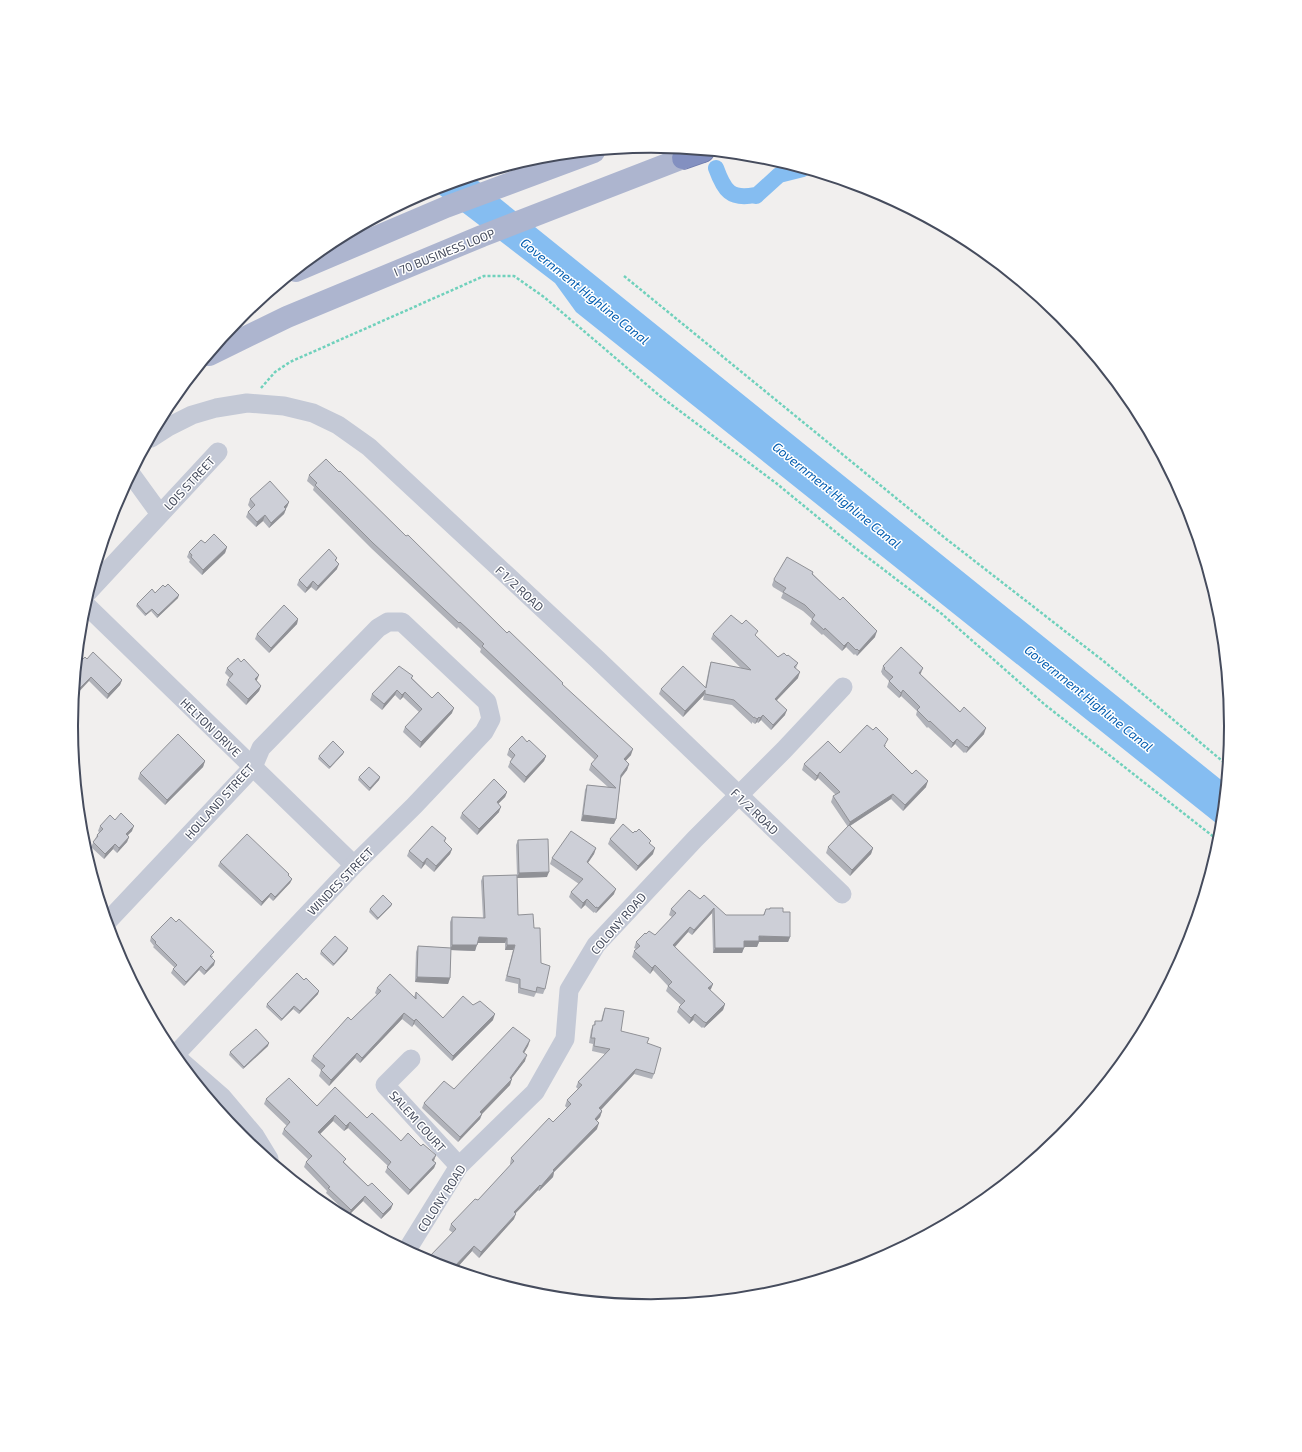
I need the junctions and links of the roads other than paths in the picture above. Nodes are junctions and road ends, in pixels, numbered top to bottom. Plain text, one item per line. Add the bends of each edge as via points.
1 (691, 154) edge
2 (578, 158) edge
3 (316, 262) edge
4 (218, 351) edge
5 (159, 432) edge
6 (218, 452) dead end
7 (135, 478) edge
8 (160, 514) junction
9 (97, 582) edge
10 (90, 609) edge
11 (843, 686) dead end
12 (487, 702) joint
13 (253, 767) junction
14 (738, 795) junction
15 (354, 865) junction
16 (842, 894) dead end
17 (111, 918) edge
18 (180, 1051) edge
19 (411, 1059) dead end
20 (195, 1073) edge
21 (260, 1145) edge
22 (459, 1166) junction
23 (410, 1245) edge

1 - 4 main road, I 70 BUSINESS LOOP via 482,236 287,318
2 - 3 main road via 446,207
5 - 14 street, F 1/2 ROAD via 192,415 247,403 284,406 313,413 338,425 369,447 597,659
6 - 8 street, LOIS STREET
7 - 8 street, LOIS STREET
8 - 9 street, LOIS STREET
10 - 13 street, HELTON DRIVE
11 - 14 street, COLONY ROAD
12 - 13 street, HOLLAND STREET via 402,622 388,622 378,628 261,748
12 - 15 street, WINDES STREET via 491,719 484,732
13 - 15 street, HELTON DRIVE
13 - 17 street, HOLLAND STREET
14 - 16 street, F 1/2 ROAD
14 - 22 street, COLONY ROAD via 596,945 569,990 565,1039 535,1092
15 - 18 street, WINDES STREET
19 - 22 street, SALEM COURT via 385,1085
20 - 21 street via 222,1097
22 - 23 street, COLONY ROAD

